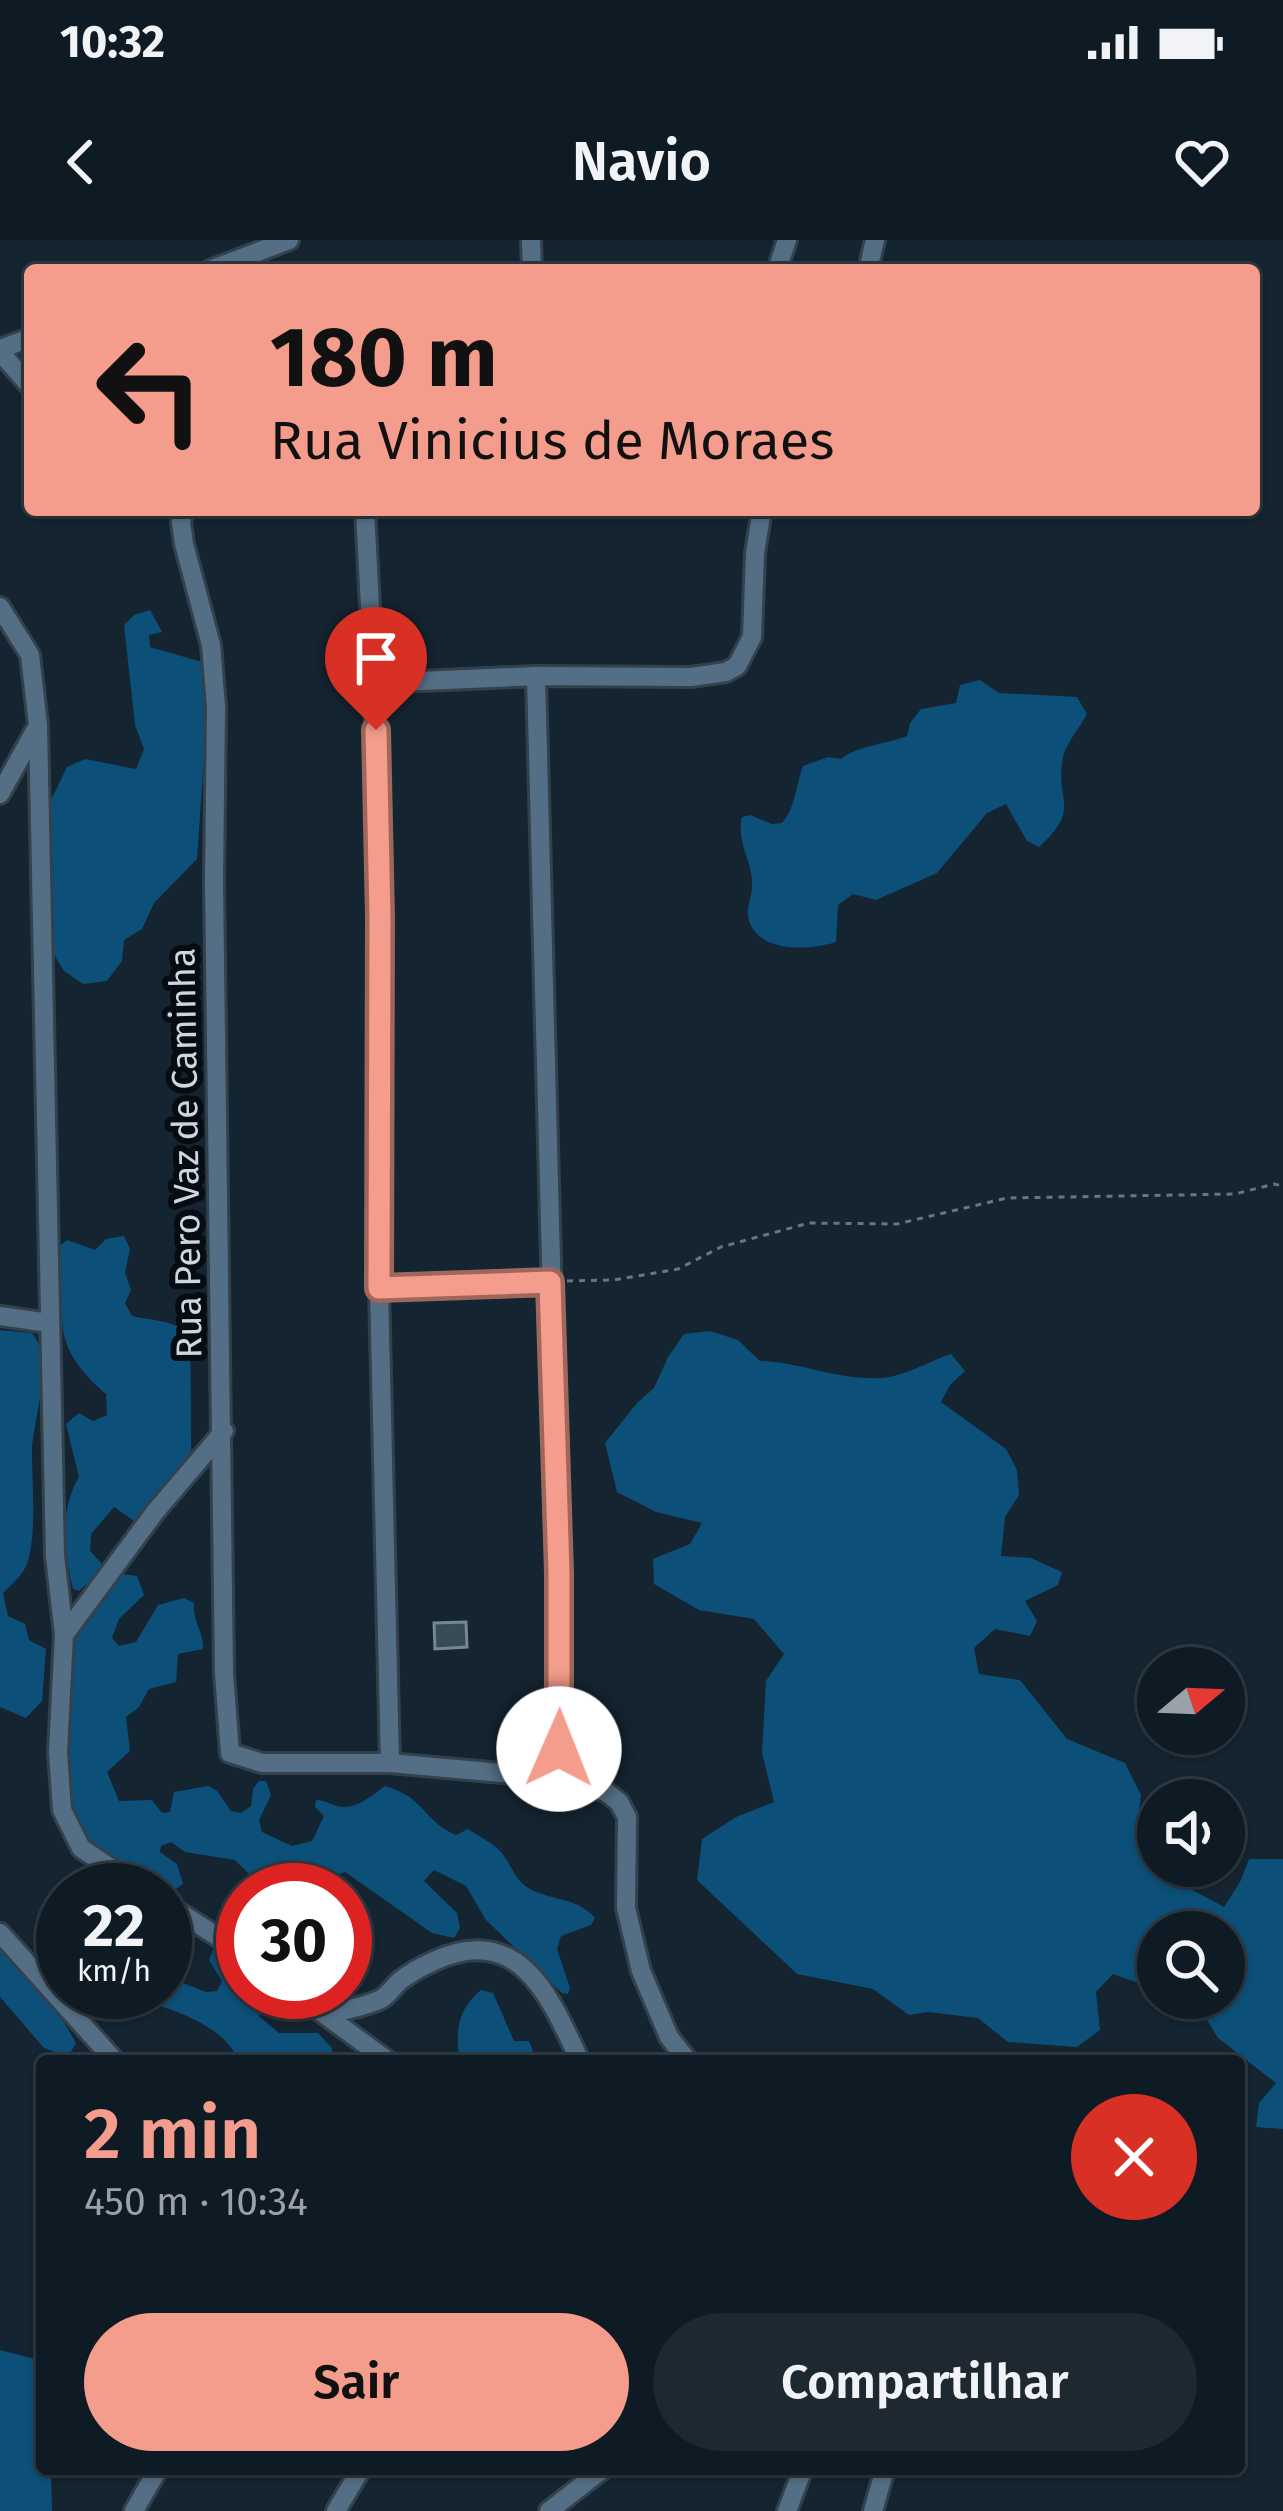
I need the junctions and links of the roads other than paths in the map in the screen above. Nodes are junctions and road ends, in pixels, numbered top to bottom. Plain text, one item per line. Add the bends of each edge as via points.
1 (289, 240) edge
2 (226, 264) edge
3 (0, 351) edge
4 (24, 379) edge
5 (183, 516) edge
6 (365, 516) edge
7 (760, 516) edge
8 (0, 607) edge
9 (536, 676) junction
10 (374, 683) junction
11 (38, 725) junction
12 (0, 794) edge
13 (550, 1282) junction
14 (379, 1288) junction
15 (0, 1316) edge
16 (49, 1322) junction
17 (224, 1431) junction
18 (64, 1635) junction
19 (390, 1763) junction
20 (557, 1778) junction
21 (103, 1863) edge
22 (0, 1933) edge
23 (372, 2001) edge
24 (333, 2019) edge
25 (110, 2055) edge
26 (380, 2055) edge
27 (577, 2055) edge
28 (683, 2055) edge
29 (155, 2475) edge
30 (357, 2475) edge
31 (595, 2475) edge
32 (801, 2475) edge
33 (883, 2475) edge
34 (134, 2511) edge
35 (336, 2511) edge
36 (549, 2511) edge
37 (787, 2511) edge
38 (873, 2511) edge

1 - 2 street
3 - 4 street
5 - 17 street, Rua Pero Vaz de Caminha via 216,707
6 - 10 street
7 - 9 street via 755,622 737,666 691,676
8 - 11 street via 30,655
9 - 10 street
9 - 13 street
10 - 14 street
11 - 12 street
11 - 16 street
13 - 14 street
13 - 20 street
14 - 19 street
15 - 16 street
16 - 18 street
17 - 18 street
17 - 19 street, Rua Pero Vaz de Caminha via 230,1753 262,1762
18 - 21 street via 62,1810 81,1848
19 - 20 street
20 - 28 street via 606,1792 627,1817 626,1908 641,1971
22 - 25 street
23 - 27 street via 437,1960 495,1951 520,1963 548,1994
24 - 26 street
29 - 34 street
30 - 35 street
31 - 36 street
32 - 37 street
33 - 38 street

